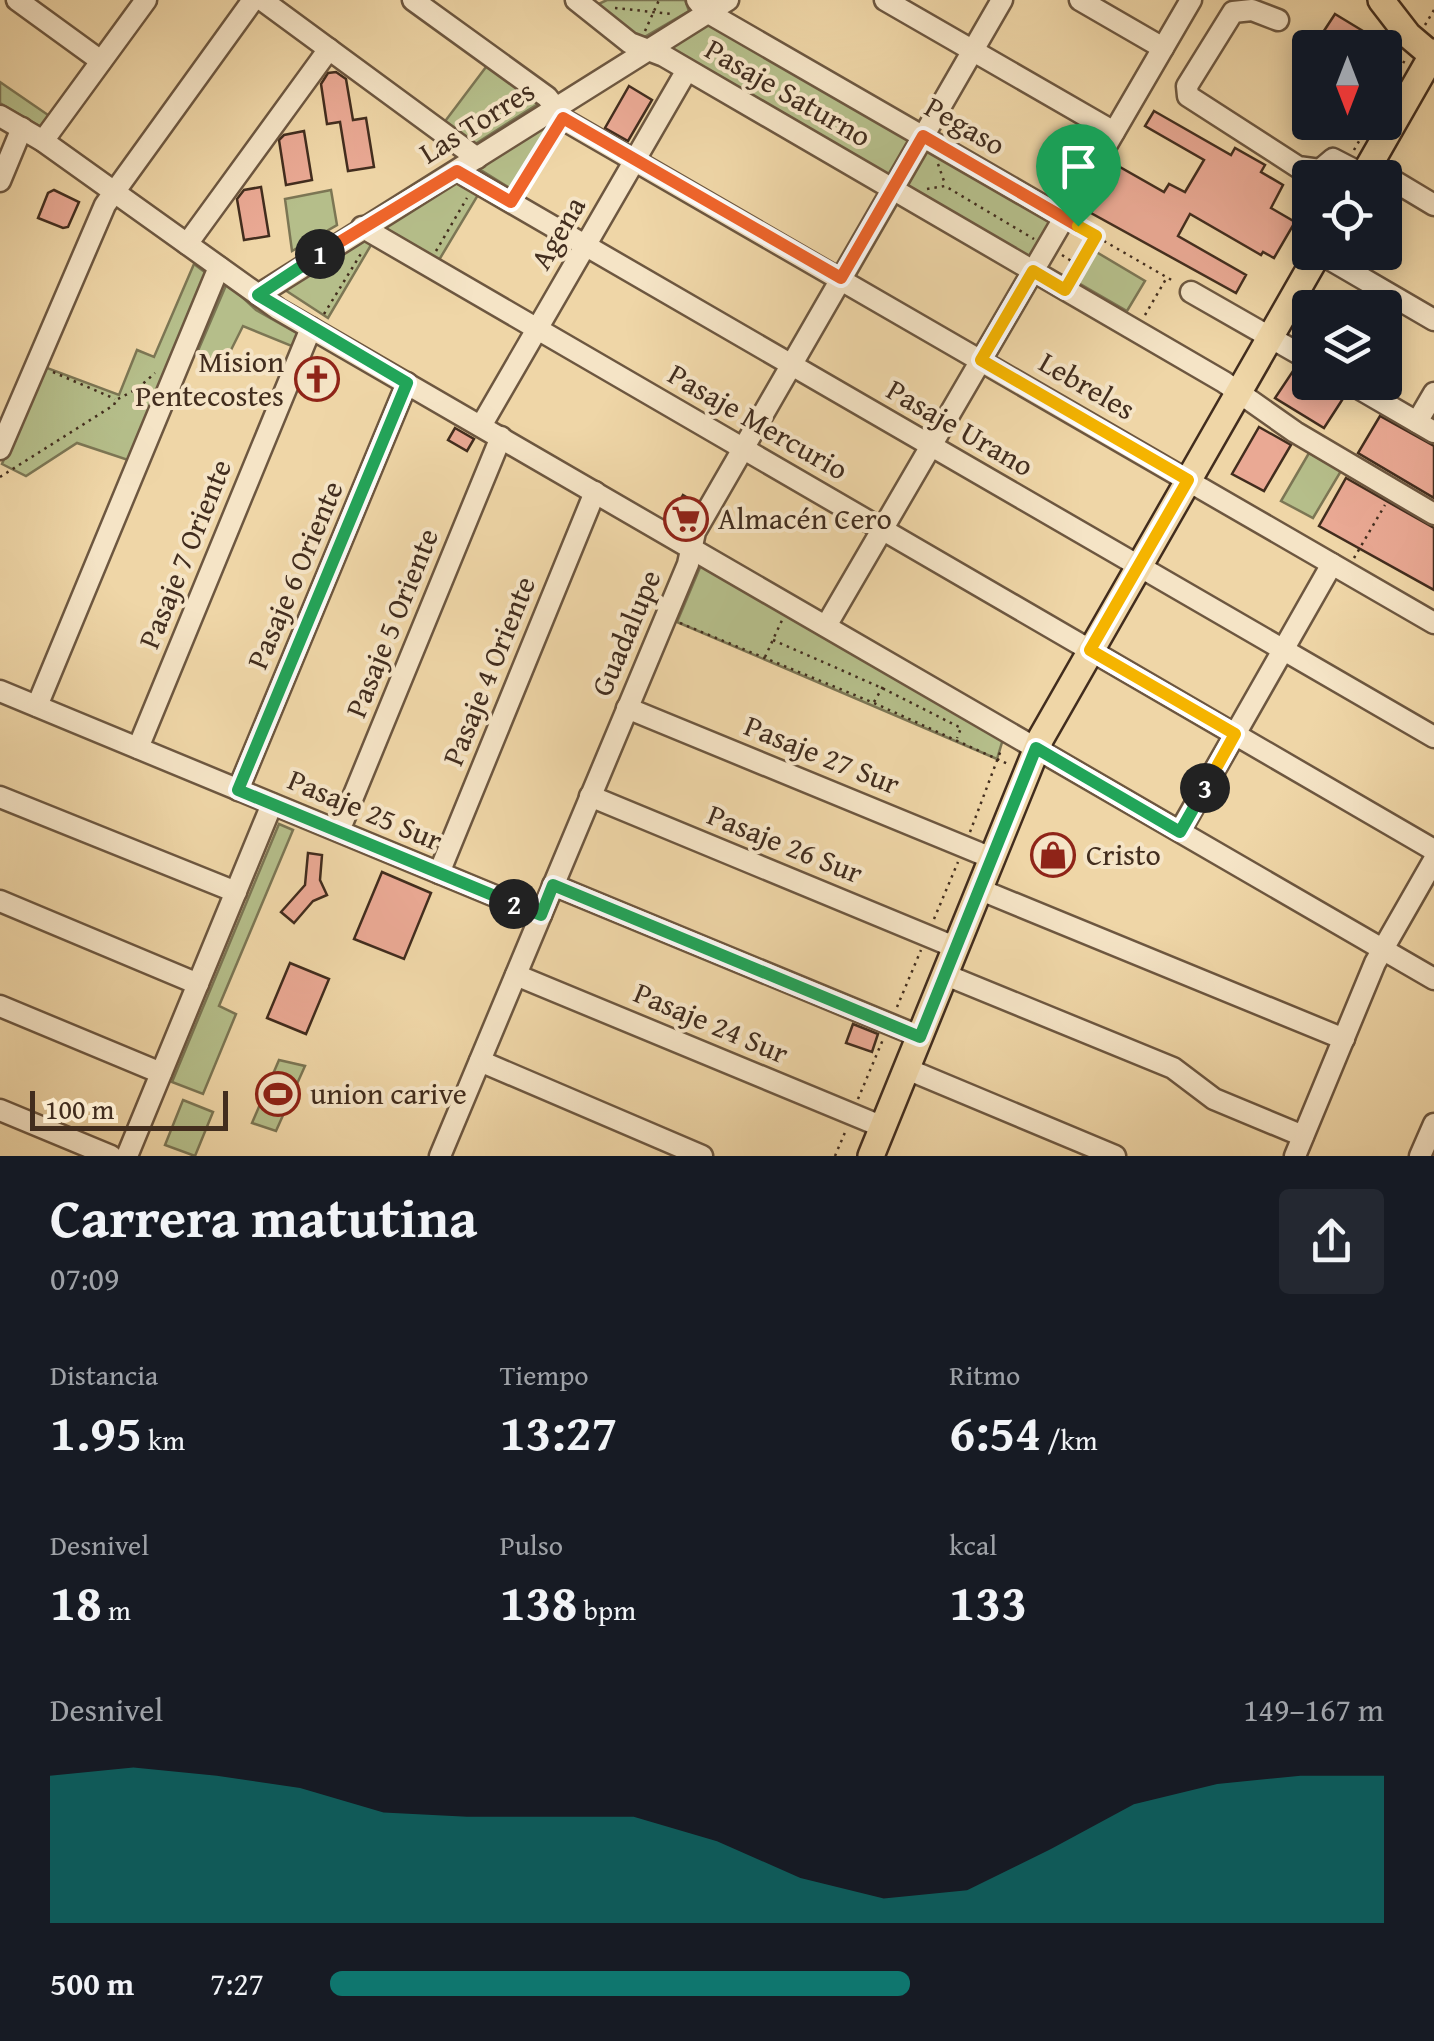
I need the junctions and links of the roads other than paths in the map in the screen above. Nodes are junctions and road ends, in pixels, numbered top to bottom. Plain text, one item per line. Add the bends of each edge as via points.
1 (17, 0) edge
2 (146, 0) edge
3 (253, 0) edge
4 (262, 0) edge
5 (412, 0) edge
6 (728, 0) edge
7 (885, 0) edge
8 (1002, 0) edge
9 (1080, 0) edge
10 (1191, 0) edge
11 (1381, 0) edge
12 (580, 2) edge
13 (702, 10) edge
14 (1278, 20) dead end
15 (1163, 48) junction
16 (329, 49) junction
17 (644, 49) junction
18 (973, 51) junction
19 (1433, 55) edge
20 (102, 61) junction
21 (687, 70) junction
22 (560, 113) junction
23 (0, 116) edge
24 (22, 128) junction
25 (1114, 132) junction
26 (923, 136) junction
27 (42, 141) junction
28 (477, 158) junction
29 (635, 159) junction
30 (1372, 160) edge
31 (1292, 163) edge
32 (457, 171) junction
33 (0, 181) edge
34 (892, 189) junction
35 (1402, 190) edge
36 (114, 191) junction
37 (1434, 205) edge
38 (1064, 218) junction
39 (367, 230) junction
40 (187, 244) junction
41 (585, 246) junction
42 (1040, 260) junction
43 (220, 267) junction
44 (1309, 270) edge
45 (1348, 270) edge
46 (841, 278) junction
47 (1192, 292) road end
48 (258, 295) junction
49 (1434, 320) edge
50 (313, 329) junction
51 (537, 329) junction
52 (1270, 337) junction
53 (1292, 350) edge
54 (981, 360) junction
55 (791, 365) junction
56 (407, 383) junction
57 (1238, 393) junction
58 (1434, 393) edge
59 (1379, 400) edge
60 (481, 426) junction
61 (1426, 427) edge
62 (501, 438) junction
63 (931, 446) junction
64 (743, 448) junction
65 (0, 449) edge
66 (1188, 480) junction
67 (596, 492) junction
68 (1434, 514) edge
69 (882, 529) junction
70 (692, 548) junction
71 (1341, 564) junction
72 (1138, 566) junction
73 (1434, 623) edge
74 (826, 626) junction
75 (1090, 650) junction
76 (1284, 650) junction
77 (0, 691) edge
78 (37, 706) junction
79 (626, 708) junction
80 (1235, 734) junction
81 (1434, 737) edge
82 (138, 748) junction
83 (1036, 748) junction
84 (238, 790) junction
85 (0, 796) edge
86 (590, 796) junction
87 (272, 804) junction
88 (339, 832) junction
89 (1180, 832) junction
90 (1434, 850) edge
91 (994, 859) junction
92 (1434, 860) edge
93 (439, 873) junction
94 (553, 885) junction
95 (982, 890) junction
96 (236, 892) junction
97 (0, 902) edge
98 (541, 915) junction
99 (957, 948) junction
100 (1382, 949) junction
101 (516, 975) junction
102 (946, 975) junction
103 (1434, 979) edge
104 (198, 984) junction
105 (0, 1006) edge
106 (920, 1037) junction
107 (1344, 1039) junction
108 (480, 1062) junction
109 (908, 1068) junction
110 (162, 1072) junction
111 (0, 1110) edge
112 (1434, 1124) edge
113 (883, 1128) junction
114 (1299, 1146) edge
115 (444, 1155) edge
116 (111, 1156) edge
117 (127, 1156) edge
118 (702, 1156) edge
119 (871, 1156) edge
120 (1115, 1156) edge
121 (1420, 1156) edge

1 - 20 street
2 - 20 street
3 - 36 street
4 - 16 street
5 - 22 street, Lebreles
6 - 13 street, Las Torres
7 - 18 street
8 - 18 street, Guadalupe
9 - 15 street
10 - 15 street
11 - 19 main road
12 - 17 street, Pasaje Saturno
13 - 17 street, Las Torres
13 - 26 street, Pegaso
14 - 31 street via 1252,10 1233,12 1187,86 1188,96
15 - 25 street
16 - 28 street
16 - 40 street
17 - 21 street, Pasaje Saturno
17 - 22 street, Las Torres
18 - 25 street
18 - 26 street, Guadalupe
19 - 30 main road
20 - 27 street
21 - 29 street, Agena
21 - 34 street, Pasaje Saturno
22 - 28 street, Las Torres
22 - 29 street, Lebreles
23 - 24 street
24 - 27 street
24 - 33 street
25 - 38 street
26 - 34 street, Guadalupe
26 - 38 street, Pegaso
27 - 36 street
28 - 32 street, Las Torres
29 - 41 street, Agena
29 - 46 street, Lebreles
32 - 39 street, Las Torres
32 - 41 street, Pasaje Urano
34 - 42 street, Pasaje Saturno
34 - 46 street, Guadalupe
35 - 37 street
36 - 40 street
36 - 65 street
38 - 42 street
39 - 48 street, Las Torres
39 - 51 street, Pasaje Mercurio
40 - 43 street
41 - 51 street, Agena
41 - 55 street, Pasaje Urano
42 - 54 street
42 - 57 street, Pasaje Saturno via 1065,290
43 - 48 street
43 - 78 street
44 - 52 main road
45 - 49 street
46 - 54 street, Lebreles
46 - 55 street, Guadalupe
47 - 52 street
48 - 50 street
50 - 56 street
50 - 82 street, Pasaje 7 Oriente
51 - 60 street, Agena
51 - 64 street, Pasaje Mercurio
52 - 53 street
52 - 57 main road
54 - 63 street
54 - 66 street, Lebreles
55 - 63 street, Pasaje Urano
55 - 64 street, Guadalupe
56 - 60 street
56 - 84 street, Pasaje 6 Oriente
57 - 66 main road
57 - 68 street, Pasaje Saturno
58 - 61 street
59 - 61 street
60 - 62 street
62 - 67 street
62 - 88 street, Pasaje 5 Oriente
63 - 69 street
63 - 72 street, Pasaje Urano
64 - 69 street, Pasaje Mercurio
64 - 70 street, Guadalupe
66 - 71 street, Lebreles
66 - 72 main road
67 - 70 street
67 - 93 street, Pasaje 4 Oriente
69 - 74 street
69 - 75 street, Pasaje Mercurio
70 - 74 street
70 - 79 street, Guadalupe
71 - 73 street, Lebreles
71 - 76 street
72 - 75 main road
72 - 76 street, Pasaje Urano
74 - 83 street
75 - 80 street, Pasaje Mercurio
75 - 83 main road
76 - 80 street
76 - 81 street, Pasaje Urano
77 - 78 street, Pasaje 25 Sur
78 - 82 street, Pasaje 25 Sur
79 - 86 street, Guadalupe
79 - 91 street, Pasaje 27 Sur
80 - 89 street
80 - 90 street, Pasaje Mercurio
82 - 84 street, Pasaje 25 Sur
83 - 89 street
83 - 91 main road
84 - 87 street, Pasaje 25 Sur
85 - 96 street
86 - 94 street, Guadalupe
86 - 99 street, Pasaje 26 Sur
87 - 88 street, Pasaje 25 Sur
87 - 96 street
88 - 93 street, Pasaje 25 Sur
89 - 100 street
91 - 95 main road
92 - 100 street
93 - 98 street, Pasaje 25 Sur
94 - 98 street, Guadalupe
94 - 106 street
95 - 99 main road
95 - 107 street
96 - 104 street
97 - 104 street
98 - 101 street, Guadalupe
99 - 102 main road
100 - 103 street
100 - 107 street
101 - 108 street, Guadalupe
101 - 113 street, Pasaje 24 Sur
102 - 106 main road
102 - 114 street via 1172,1068
104 - 110 street
105 - 110 street
106 - 109 main road
107 - 114 street
108 - 115 street, Guadalupe
108 - 118 street
109 - 113 main road
109 - 120 street
110 - 117 street
111 - 116 street
112 - 121 street
113 - 119 main road

